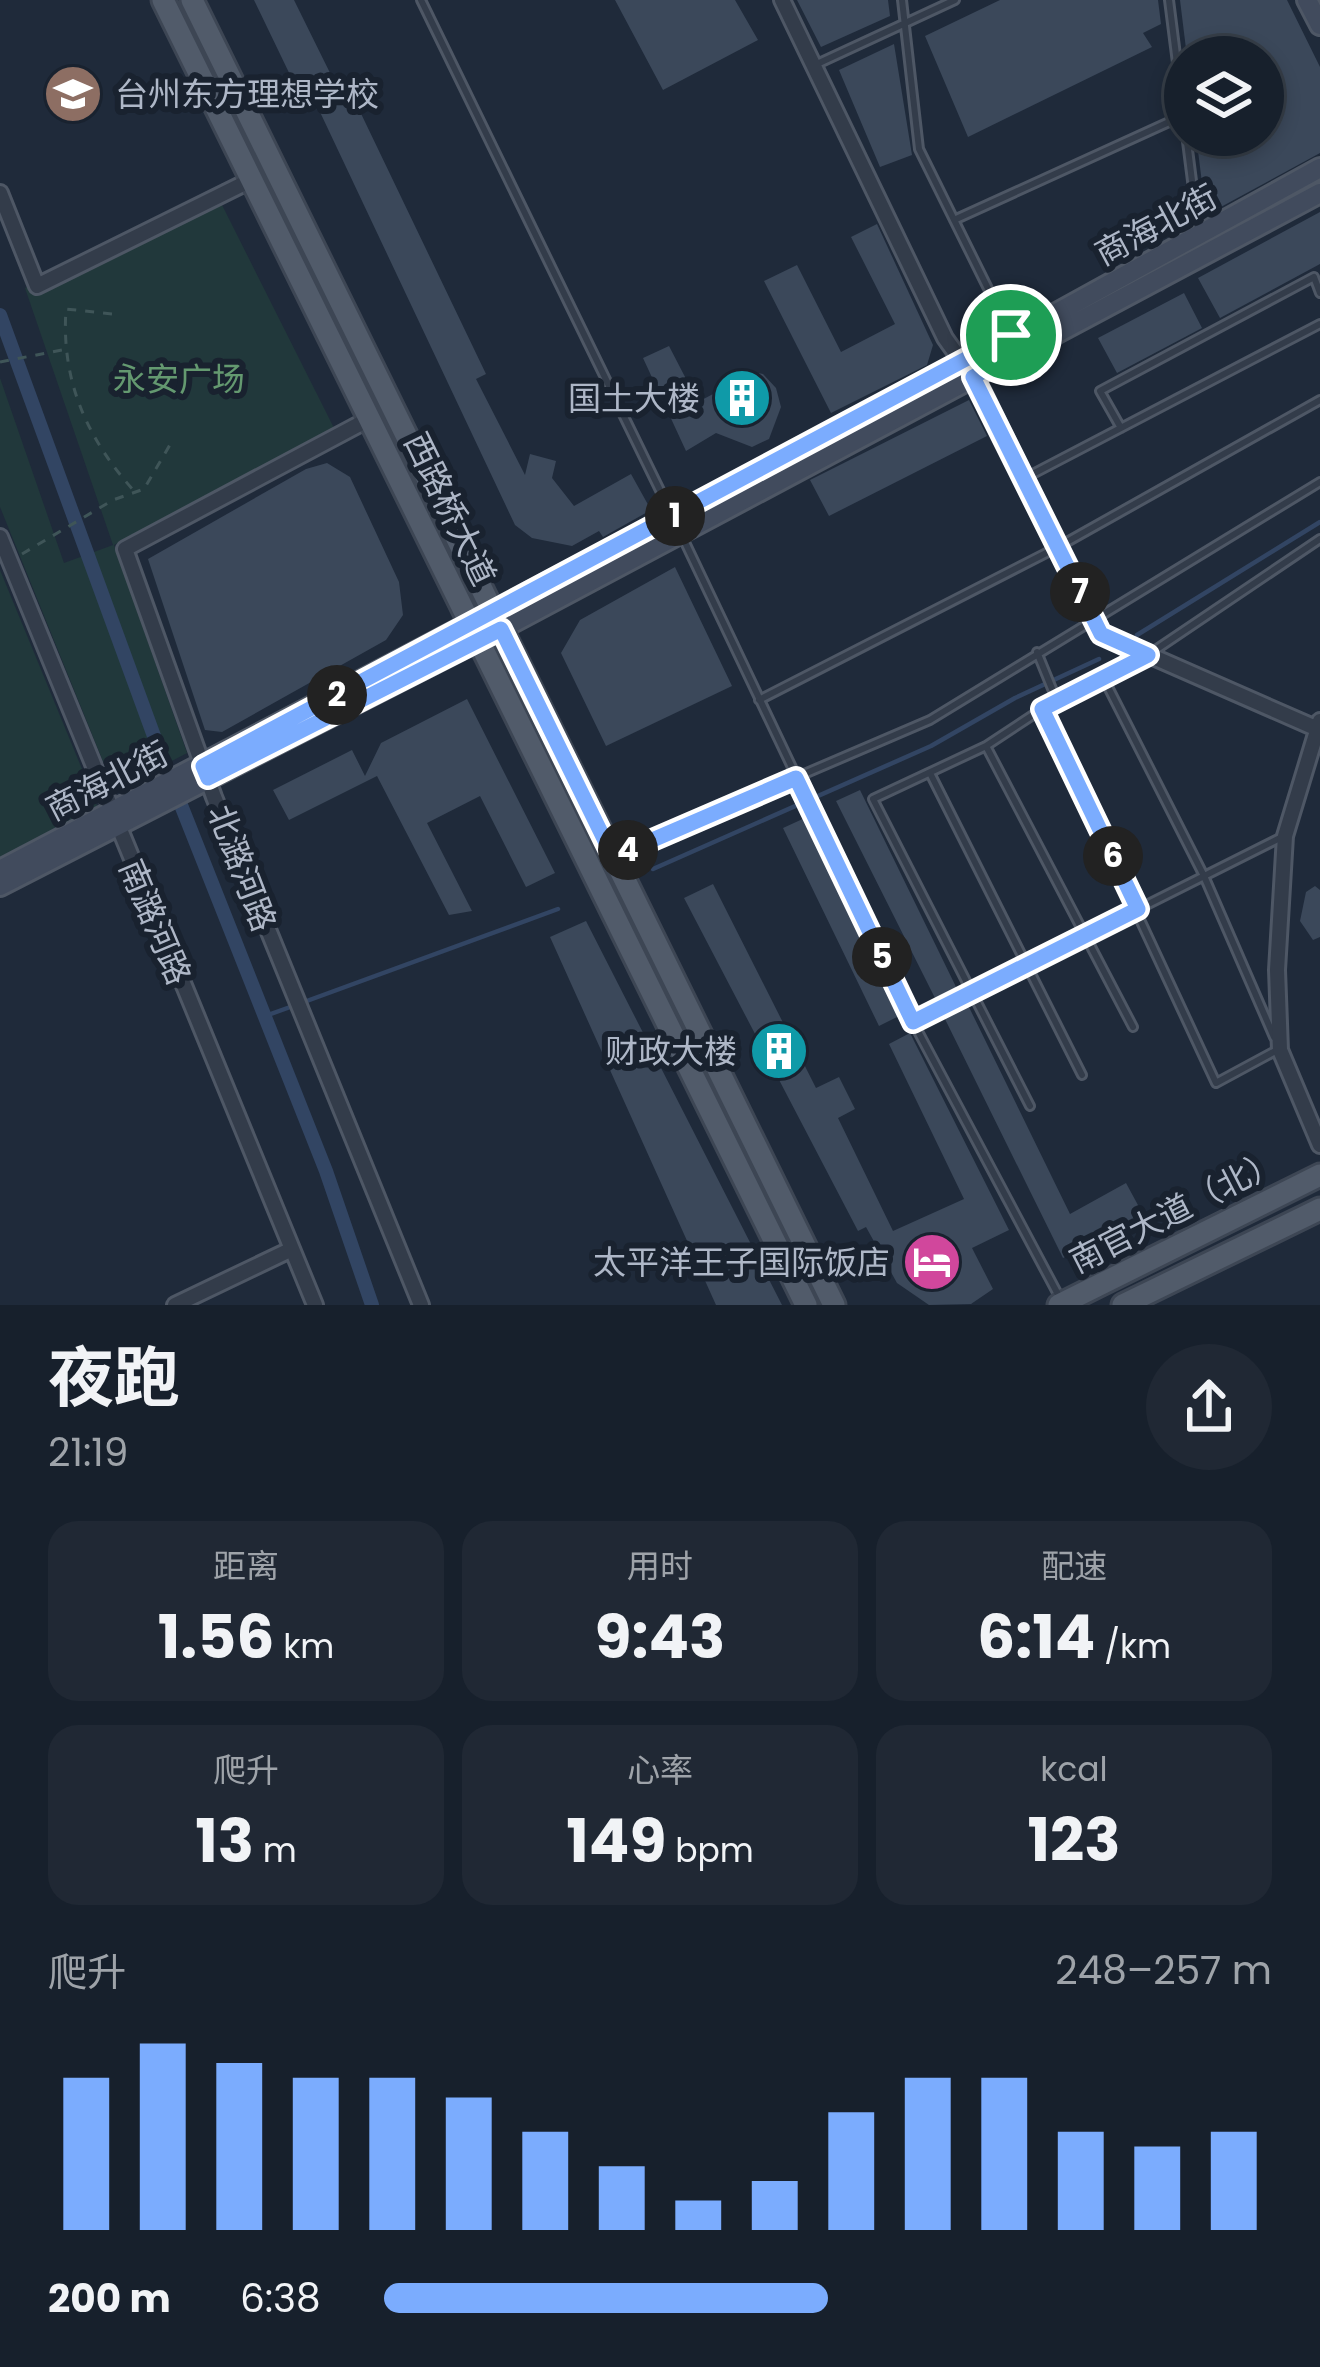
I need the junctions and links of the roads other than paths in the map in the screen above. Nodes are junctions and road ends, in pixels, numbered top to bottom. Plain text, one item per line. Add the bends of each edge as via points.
1 (163, 0) edge
2 (192, 0) edge
3 (421, 0) edge
4 (782, 0) edge
5 (902, 0) edge
6 (956, 0) edge
7 (1169, 0) edge
8 (1307, 0) edge
9 (905, 23) junction
10 (1320, 25) edge
11 (1172, 36) edge
12 (814, 66) junction
13 (1164, 124) edge
14 (1186, 156) edge
15 (1320, 168) edge
16 (251, 180) junction
17 (0, 194) edge
18 (1320, 194) edge
19 (954, 220) junction
20 (1201, 246) junction
21 (1320, 293) edge
22 (1320, 324) edge
23 (1016, 344) junction
24 (969, 370) junction
25 (1320, 400) edge
26 (369, 419) junction
27 (1121, 428) junction
28 (1025, 478) junction
29 (1320, 482) edge
30 (677, 524) junction
31 (0, 537) edge
32 (1320, 539) edge
33 (1058, 547) junction
34 (1092, 616) junction
35 (497, 621) junction
36 (474, 633) junction
37 (1036, 652) junction
38 (1148, 655) junction
39 (1103, 677) junction
40 (759, 700) junction
41 (1058, 701) junction
42 (1042, 709) junction
43 (1319, 726) edge
44 (986, 746) junction
45 (930, 773) junction
46 (202, 774) junction
47 (796, 778) junction
48 (112, 819) junction
49 (1285, 836) junction
50 (613, 857) junction
51 (0, 871) edge
52 (1204, 876) junction
53 (0, 886) edge
54 (1138, 909) junction
55 (1087, 934) junction
56 (1029, 964) junction
57 (972, 992) junction
58 (913, 1022) junction
59 (1132, 1027) dead end
60 (1280, 1050) junction
61 (1082, 1075) dead end
62 (1030, 1106) dead end
63 (1320, 1145) edge
64 (1320, 1175) edge
65 (1320, 1209) edge
66 (292, 1249) junction
67 (1060, 1304) edge
68 (176, 1305) edge
69 (315, 1305) edge
70 (421, 1305) edge
71 (806, 1305) edge
72 (834, 1305) edge
73 (1123, 1305) edge

1 - 16 main road, 西路桥大道
2 - 35 main road, 西路桥大道
3 - 30 lane
4 - 12 street
5 - 9 lane
6 - 9 lane
7 - 11 lane
8 - 10 main road
9 - 12 lane
9 - 19 lane via 919,149
12 - 24 street via 945,338
13 - 19 lane
14 - 20 lane
15 - 20 main road, 商海北街
16 - 17 street via 37,286
16 - 26 main road, 西路桥大道
18 - 20 main road, 商海北街
19 - 23 lane
20 - 23 main road, 商海北街
21 - 27 lane via 1314,277 1100,391
22 - 27 lane
23 - 24 main road, 商海北街
24 - 28 street
24 - 30 main road, 商海北街
25 - 33 lane
26 - 36 main road, 西路桥大道
26 - 46 street, 北潞河路 via 125,549
27 - 28 lane
28 - 33 street
29 - 34 lane
30 - 35 main road, 商海北街
30 - 40 lane
31 - 48 street, 南潞河路
32 - 38 lane
33 - 34 street
33 - 40 lane
34 - 37 lane
34 - 38 street via 1101,634
35 - 36 main road, 商海北街
35 - 50 main road, 西路桥大道
36 - 46 main road, 商海北街
36 - 71 main road, 西路桥大道
37 - 41 lane
37 - 47 lane via 930,720
38 - 39 lane
38 - 43 street
39 - 41 lane
39 - 52 lane
40 - 47 lane
41 - 42 lane
42 - 44 lane
42 - 54 lane
43 - 49 street
44 - 45 lane
44 - 55 lane
45 - 56 lane
45 - 57 lane via 873,799
46 - 48 main road, 商海北街
46 - 70 street, 北潞河路
47 - 50 lane
47 - 58 lane
48 - 51 main road, 商海北街
48 - 53 main road
48 - 66 street, 南潞河路
49 - 52 lane
49 - 60 street
50 - 72 main road, 西路桥大道
52 - 54 lane
52 - 60 lane
54 - 55 lane
54 - 60 lane via 1216,1083
55 - 56 lane
55 - 59 lane
56 - 57 lane
56 - 61 lane
57 - 58 lane
57 - 62 lane
58 - 67 lane
60 - 63 street
64 - 67 main road, 南官大道（北）
65 - 73 main road
66 - 68 street
66 - 69 street, 南潞河路

